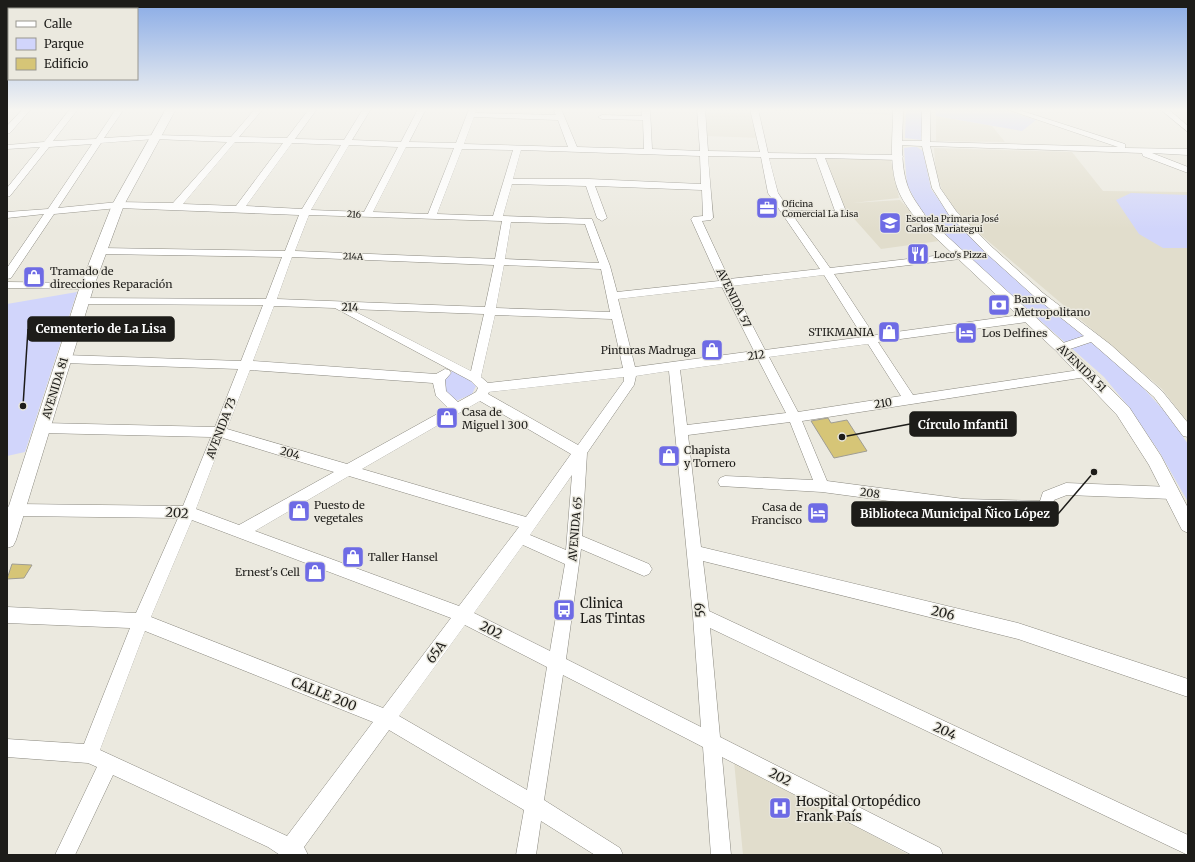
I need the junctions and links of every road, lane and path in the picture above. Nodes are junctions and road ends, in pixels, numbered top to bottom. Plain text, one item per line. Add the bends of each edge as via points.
1 (42, 149) edge
2 (93, 149) edge
3 (148, 149) edge
4 (225, 149) edge
5 (283, 149) edge
6 (342, 149) edge
7 (401, 149) edge
8 (456, 149) edge
9 (517, 149) edge
10 (619, 149) edge
11 (762, 149) edge
12 (905, 149) edge
13 (927, 149) edge
14 (1043, 149) edge
15 (1132, 149) edge
16 (648, 150) joint
17 (898, 150) junction
18 (1137, 151) junction
19 (703, 152) junction
20 (1188, 152) edge
21 (763, 155) junction
22 (819, 156) junction
23 (1188, 170) edge
24 (508, 181) junction
25 (589, 182) junction
26 (706, 187) junction
27 (7, 194) edge
28 (118, 205) junction
29 (176, 206) junction
30 (240, 209) junction
31 (52, 211) junction
32 (305, 212) junction
33 (7, 214) edge
34 (787, 214) junction
35 (367, 215) junction
36 (432, 216) junction
37 (602, 218) dead end
38 (502, 219) junction
39 (101, 251) junction
40 (289, 254) junction
41 (960, 256) junction
42 (499, 262) junction
43 (605, 266) junction
44 (826, 270) junction
45 (7, 276) edge
46 (725, 283) junction
47 (7, 285) edge
48 (87, 286) junction
49 (613, 296) junction
50 (82, 301) junction
51 (270, 302) junction
52 (336, 306) junction
53 (490, 312) junction
54 (617, 316) junction
55 (1027, 318) junction
56 (1093, 337) junction
57 (869, 339) junction
58 (1061, 348) junction
59 (762, 354) junction
60 (64, 359) junction
61 (245, 365) junction
62 (451, 366) junction
63 (674, 366) junction
64 (630, 372) junction
65 (1086, 373) junction
66 (475, 378) junction
67 (439, 380) junction
68 (482, 391) junction
69 (909, 399) junction
70 (456, 408) junction
71 (794, 417) junction
72 (43, 428) junction
73 (680, 430) junction
74 (219, 432) junction
75 (1188, 432) edge
76 (580, 453) junction
77 (349, 470) junction
78 (725, 482) dead end
79 (822, 486) junction
80 (1172, 493) junction
81 (12, 511) edge
82 (188, 512) junction
83 (1188, 525) edge
84 (525, 531) junction
85 (240, 532) junction
86 (7, 540) edge
87 (575, 540) junction
88 (694, 552) junction
89 (573, 560) junction
90 (644, 569) dead end
91 (7, 615) edge
92 (462, 615) junction
93 (701, 616) junction
94 (141, 620) junction
95 (557, 663) junction
96 (1188, 688) edge
97 (387, 719) junction
98 (712, 743) junction
99 (7, 748) edge
100 (89, 754) junction
101 (109, 764) junction
102 (534, 805) junction
103 (1188, 845) edge
104 (294, 852) edge
105 (65, 855) edge
106 (526, 855) edge
107 (613, 855) edge
108 (721, 855) edge
109 (933, 855) edge

1 - 27 street
2 - 31 street
3 - 28 main road, AVENIDA 81
4 - 29 street
5 - 30 street
6 - 32 street, AVENIDA 73
7 - 35 street
8 - 36 street
9 - 24 street
10 - 16 street
11 - 21 street
12 - 17 street
13 - 56 street via 936,188 952,213 1039,295
14 - 18 street
15 - 18 street
16 - 19 street
17 - 22 street
17 - 41 main road, AVENIDA 51 via 901,182 910,200 922,219
18 - 20 street
18 - 23 street
19 - 21 street
19 - 26 street, AVENIDA 57
21 - 22 street
21 - 34 street via 773,193
22 - 34 street via 840,209 839,214
24 - 25 street
24 - 38 street
25 - 26 street
25 - 37 street
26 - 46 street, AVENIDA 57 via 708,218 696,219
28 - 29 street, 216
28 - 31 street, 216
28 - 39 main road, AVENIDA 81
29 - 30 street, 216
30 - 32 street, 216
31 - 33 street, 216
31 - 45 street
32 - 35 street, 216
32 - 40 street, AVENIDA 73
34 - 44 street
35 - 36 street, 216
36 - 38 street, 216
38 - 42 street
38 - 43 street, 216 via 589,221
39 - 40 street, 214A
39 - 48 main road, AVENIDA 81
40 - 42 street, 214A
40 - 51 street, AVENIDA 73
41 - 44 street
41 - 55 main road, AVENIDA 51
42 - 43 street, 214A
42 - 53 street
43 - 49 street
44 - 46 street
44 - 57 street
46 - 49 street
46 - 59 street, AVENIDA 57
47 - 48 street
48 - 50 main road, AVENIDA 81
49 - 54 street
50 - 51 street, 214
50 - 60 main road, AVENIDA 81
51 - 52 street, 214
51 - 61 street, AVENIDA 73
52 - 53 street, 214
52 - 62 street
53 - 54 street, 214
53 - 66 street
54 - 64 street
55 - 57 street, 212
55 - 58 main road, AVENIDA 51
56 - 58 street
56 - 75 street via 1158,394
57 - 59 street, 212
57 - 69 street
58 - 65 main road, AVENIDA 51
59 - 63 street, 212
59 - 71 street, AVENIDA 57
60 - 61 street
60 - 72 main road, AVENIDA 81
61 - 67 street
61 - 74 street, AVENIDA 73
62 - 66 street
62 - 67 street
63 - 64 street, 212
63 - 73 street, 59
64 - 68 street, 212
64 - 76 street via 630,382
65 - 69 street, 210
65 - 80 main road, AVENIDA 51 via 1123,411
66 - 68 street
67 - 70 street via 440,393
68 - 70 street
68 - 76 street
69 - 71 street, 210
70 - 77 street
71 - 73 street, 210
71 - 79 street, AVENIDA 57
72 - 74 street, 204
72 - 81 main road, AVENIDA 81
73 - 88 street, 59
74 - 77 street, 204
74 - 82 street, AVENIDA 73
76 - 84 street, 65A
76 - 87 street, AVENIDA 65
77 - 84 street, 204
77 - 85 street
78 - 79 street, 208
79 - 80 street, 208 via 964,505 1046,507 1048,496 1066,489
80 - 83 main road, AVENIDA 51
81 - 82 street, 202
81 - 86 main road, AVENIDA 81
82 - 85 street, 202
82 - 94 street, AVENIDA 73
84 - 89 street, 204
84 - 92 street, 65A
85 - 92 street, 202
87 - 89 street, AVENIDA 65
87 - 90 street
88 - 93 street, 59
88 - 96 street, 206 via 1018,632
89 - 95 street, AVENIDA 65
91 - 94 street, CALLE 200
92 - 95 street, 202
92 - 97 street, 65A
93 - 98 street, 59
93 - 103 street, 204
94 - 97 street, CALLE 200
94 - 100 street, AVENIDA 73
95 - 98 street, 202
95 - 102 street, AVENIDA 65
97 - 102 street, CALLE 200
97 - 104 street, 65A
98 - 108 street, 59
98 - 109 street, 202
99 - 100 street
100 - 101 street
101 - 104 street via 275,840
101 - 105 street
102 - 106 street, AVENIDA 65
102 - 107 street, CALLE 200

